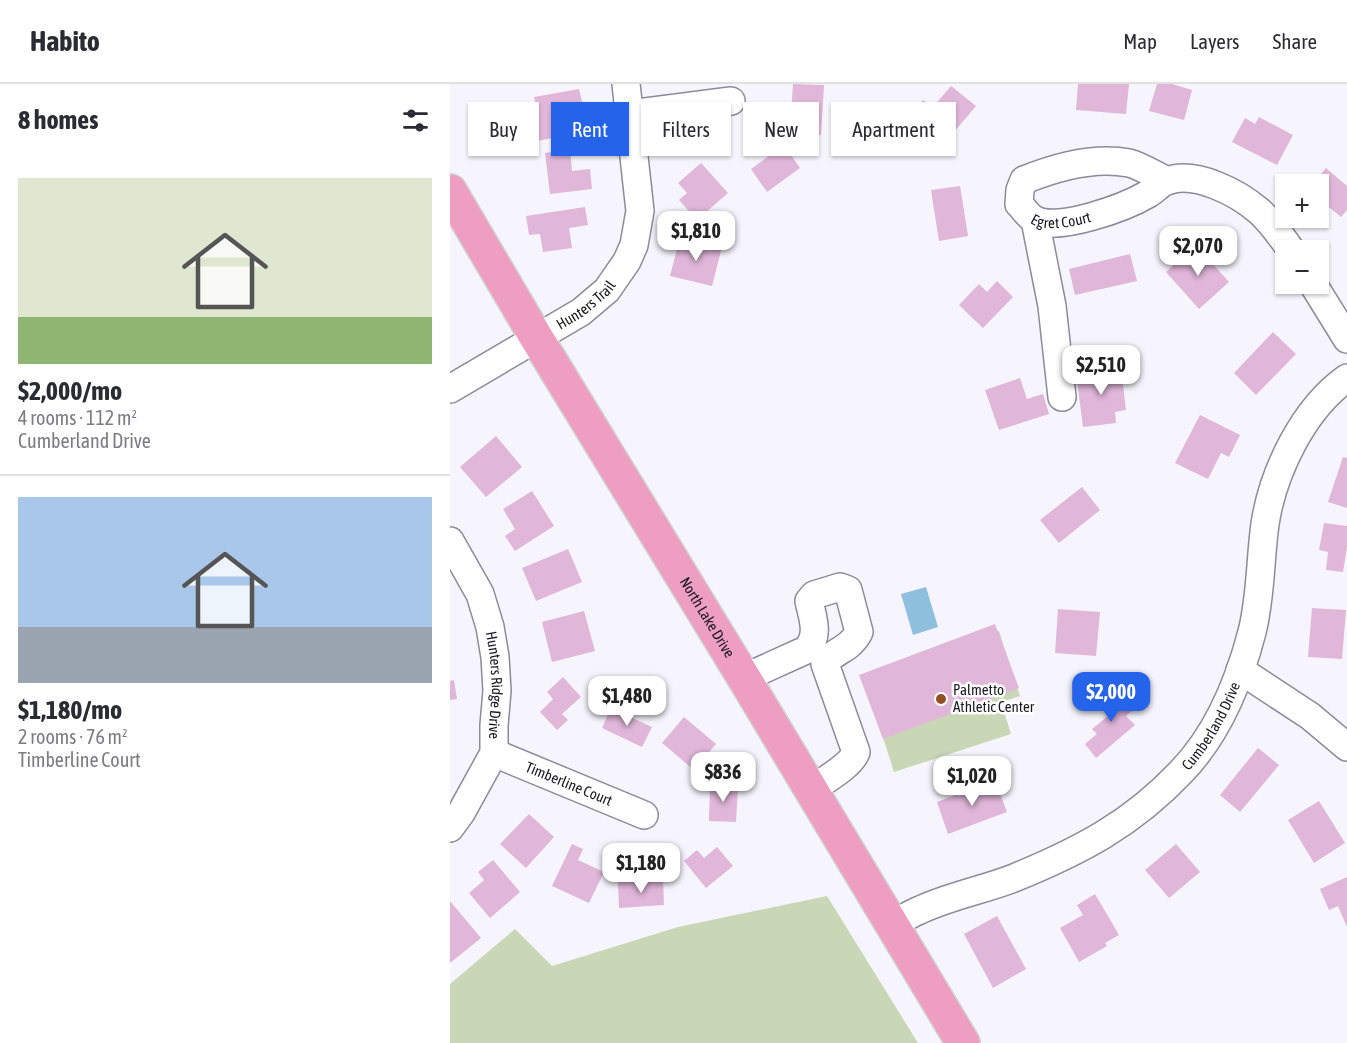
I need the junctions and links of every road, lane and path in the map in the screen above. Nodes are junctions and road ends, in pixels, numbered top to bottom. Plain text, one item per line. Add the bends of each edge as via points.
1 (626, 84) edge
2 (731, 100) dead end
3 (630, 114) junction
4 (1167, 181) junction
5 (450, 191) edge
6 (1035, 220) junction
7 (1283, 240) edge
8 (1319, 294) edge
9 (536, 337) junction
10 (1347, 339) edge
11 (1347, 378) edge
12 (450, 389) edge
13 (1062, 397) dead end
14 (450, 541) edge
15 (1240, 670) junction
16 (744, 678) junction
17 (1347, 747) edge
18 (494, 753) junction
19 (811, 790) junction
20 (644, 815) dead end
21 (450, 828) edge
22 (892, 925) junction
23 (963, 1043) edge

1 - 3 street, Hunters Trail
2 - 3 street
3 - 9 street, Hunters Trail via 640,211 634,245 608,290 581,312
4 - 6 street, Egret Court via 1147,195 1095,217 1048,224
4 - 6 street, Egret Court via 1130,164 1090,162 1046,171 1024,180 1020,190 1019,204
4 - 7 street, Egret Court via 1187,178 1233,193 1260,212
5 - 9 main road, North Lake Drive
6 - 13 street via 1052,306
8 - 10 street
9 - 12 street
9 - 16 main road, North Lake Drive
11 - 15 street, Cumberland Drive via 1315,410 1287,451 1276,481 1265,524 1252,632
14 - 18 street, Hunters Ridge Drive via 480,594 490,627 497,691
15 - 17 street via 1310,716
15 - 22 street, Cumberland Drive via 1217,723 1199,750 1139,812 1093,842 1013,878 920,909
16 - 19 main road, North Lake Drive
16 - 19 street via 816,657 856,752 846,765
18 - 20 street, Timberline Court
18 - 21 street, Hunters Ridge Drive
19 - 22 main road, North Lake Drive
22 - 23 main road, North Lake Drive

